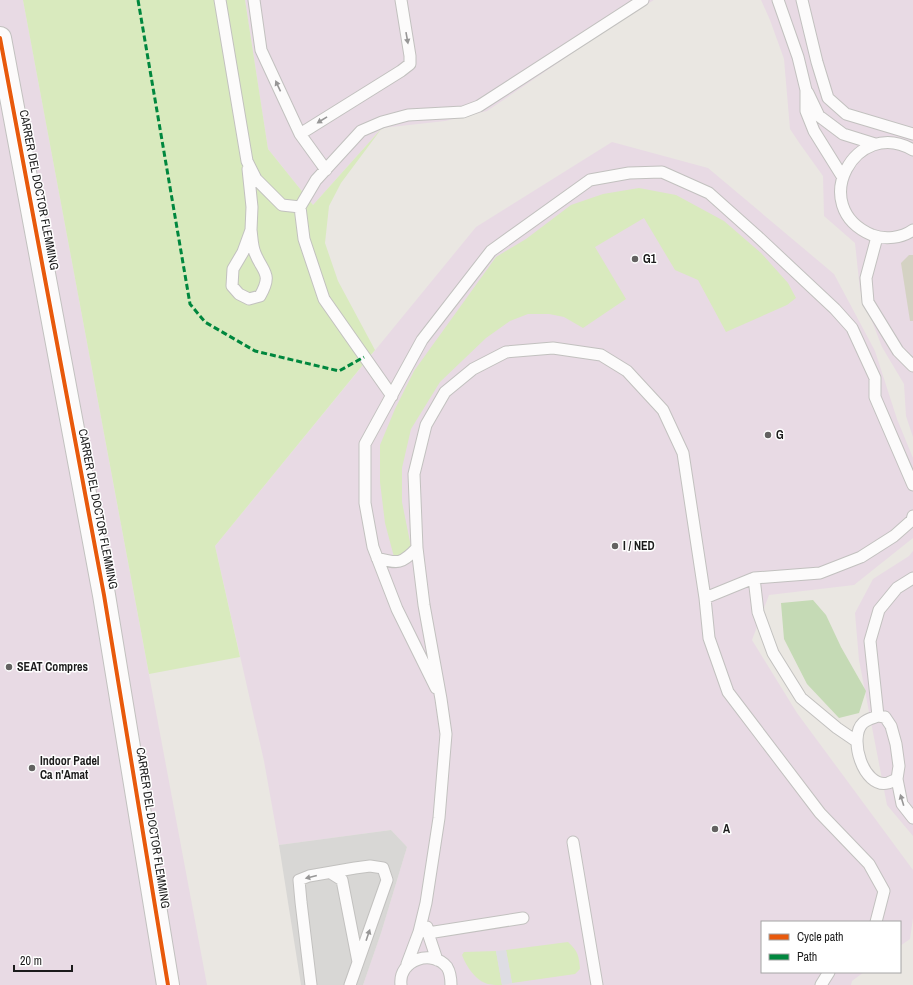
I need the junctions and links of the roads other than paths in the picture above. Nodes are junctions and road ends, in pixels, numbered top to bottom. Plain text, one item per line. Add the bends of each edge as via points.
1 (220, 0) edge
2 (254, 0) edge
3 (400, 0) edge
4 (643, 0) edge
5 (778, 0) edge
6 (802, 0) edge
7 (0, 38) edge
8 (806, 90) junction
9 (300, 134) junction
10 (913, 134) edge
11 (875, 144) junction
12 (913, 150) edge
13 (247, 161) junction
14 (326, 170) junction
15 (842, 176) junction
16 (300, 207) junction
17 (251, 230) junction
18 (911, 233) edge
19 (877, 237) junction
20 (913, 366) edge
21 (392, 396) junction
22 (913, 485) edge
23 (913, 516) edge
24 (417, 548) junction
25 (377, 558) junction
26 (754, 578) junction
27 (913, 578) edge
28 (705, 598) junction
29 (441, 699) junction
30 (878, 716) junction
31 (856, 741) junction
32 (897, 779) junction
33 (913, 818) edge
34 (573, 842) dead end
35 (331, 873) junction
36 (426, 902) junction
37 (523, 918) dead end
38 (876, 921) edge
39 (428, 934) junction
40 (437, 960) junction
41 (358, 962) junction
42 (407, 964) junction
43 (828, 973) edge
44 (168, 985) edge
45 (311, 985) edge
46 (350, 985) edge
47 (401, 985) edge
48 (451, 985) edge
49 (597, 985) edge
50 (821, 985) edge

1 - 13 lane
9 -> 2 lane via 261,50
3 -> 9 lane via 410,64
4 - 14 lane via 479,106 463,112 408,115 361,131
5 - 8 lane via 798,57
6 - 10 lane via 828,98 846,114
7 - 44 street, CARRER DEL DOCTOR FLEMMING via 102,587
8 - 11 lane via 819,116 843,134
8 - 15 lane via 806,111
9 - 14 lane
11 - 12 lane via 891,143
11 - 15 lane via 861,151 850,162
13 - 16 lane via 256,179 282,205
13 - 17 lane via 252,207
14 - 16 lane via 316,180
15 - 19 lane via 840,191 843,207 862,231
16 - 21 lane via 304,239 324,299
17 - 17 lane via 243,252 232,269 232,286 248,299 260,296 265,288 267,276 254,252
18 - 19 lane via 893,238
19 - 20 lane via 866,278 868,302 898,351
21 - 22 lane via 422,340 491,251 590,180 629,173 662,172 709,193 835,309 852,328 875,378 875,397
21 - 25 lane via 366,444 366,503
23 - 26 lane via 912,520 894,536 861,557 820,573
24 - 25 lane via 406,559 391,562
24 - 28 lane via 414,474 426,425 445,392 473,369 506,352 553,348 601,355 627,371 663,410 683,453
24 - 29 lane via 424,605
25 - 29 lane via 397,608
26 - 28 lane
26 - 31 lane via 758,612 773,653 801,698
27 - 30 lane via 897,588 880,610 870,641
28 - 38 lane via 709,638 728,692 820,813 869,864 884,891
29 - 36 lane via 446,734 439,818
30 - 31 lane via 862,723
30 - 32 lane via 885,717 891,726 899,766
31 - 32 lane via 865,772 875,781 888,783
33 -> 32 lane via 902,804
34 - 49 lane
35 - 41 lane via 342,880
41 -> 35 lane via 387,880 383,868 370,866
35 -> 45 lane via 299,880
36 - 39 lane
36 - 42 lane via 419,932
37 - 39 lane
39 - 40 lane
40 - 42 lane via 418,959
40 - 48 lane via 447,967
41 - 46 lane
42 - 47 lane
43 - 50 lane

